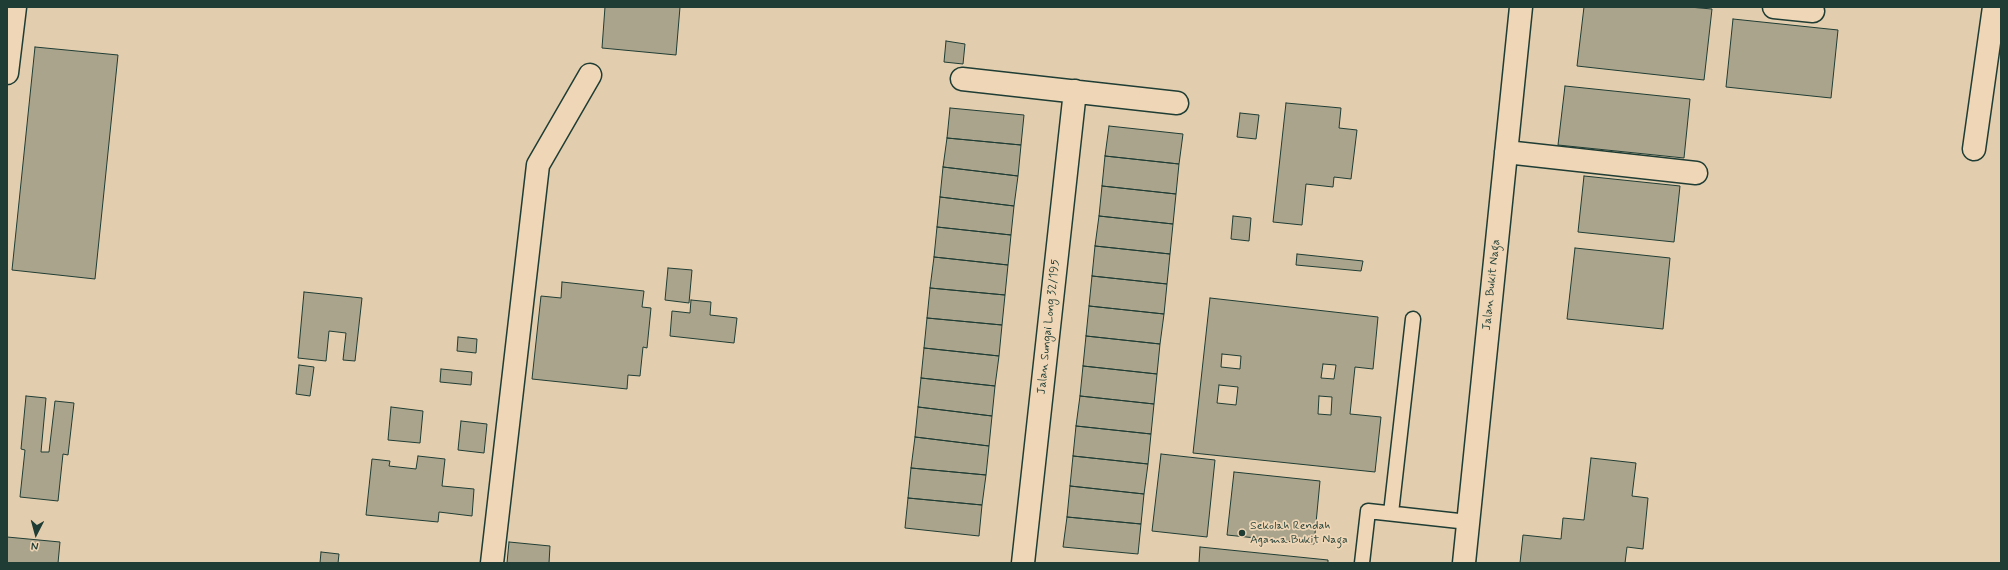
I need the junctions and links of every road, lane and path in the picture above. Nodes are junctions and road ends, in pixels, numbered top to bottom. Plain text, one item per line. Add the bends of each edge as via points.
1 (15, 7) edge
2 (1521, 7) edge
3 (1774, 7) edge
4 (1994, 7) edge
5 (1813, 11) dead end
6 (7, 73) edge
7 (590, 75) dead end
8 (962, 79) dead end
9 (1074, 91) junction
10 (1177, 103) dead end
11 (1974, 149) dead end
12 (1506, 152) junction
13 (1696, 173) dead end
14 (1413, 319) dead end
15 (1391, 513) junction
16 (1468, 522) junction
17 (492, 563) edge
18 (1023, 563) edge
19 (1362, 563) edge
20 (1464, 563) edge

1 - 6 street
2 - 12 street, Jalan Bukit Naga
3 - 5 street
4 - 11 street
7 - 17 street via 538,165
8 - 9 street
9 - 10 street
9 - 18 street, Jalan Sungai Long 32/195
12 - 13 street
12 - 16 street, Jalan Bukit Naga
14 - 15 lane
15 - 16 lane
15 - 19 lane via 1368,511
16 - 20 street, Jalan Bukit Naga

